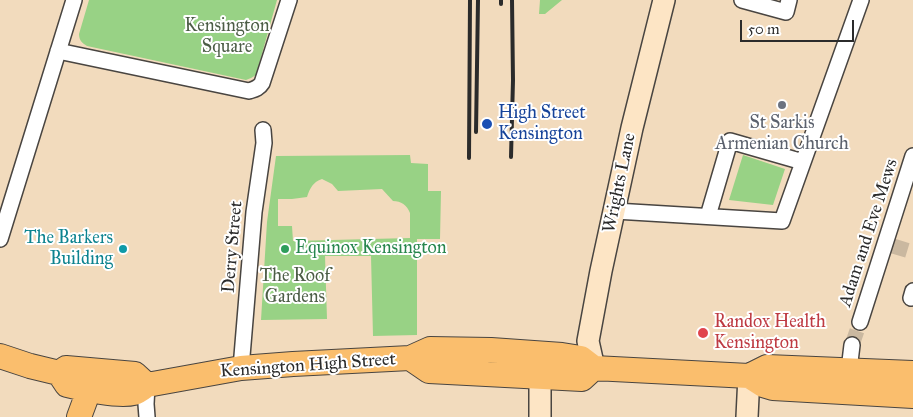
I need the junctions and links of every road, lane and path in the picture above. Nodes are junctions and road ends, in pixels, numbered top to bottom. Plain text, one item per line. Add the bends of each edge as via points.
1 (74, 0) edge
2 (289, 0) edge
3 (664, 0) edge
4 (742, 0) edge
5 (789, 0) edge
6 (861, 0) edge
7 (58, 52) junction
8 (263, 130) dead end
9 (913, 156) edge
10 (803, 162) junction
11 (614, 211) junction
12 (708, 216) junction
13 (0, 239) edge
14 (860, 322) tunnel mouth
15 (852, 345) tunnel mouth
16 (0, 356) edge
17 (410, 358) junction
18 (241, 368) junction
19 (594, 368) junction
20 (66, 370) junction
21 (108, 372) junction
22 (913, 373) edge
23 (749, 376) junction
24 (540, 377) junction
25 (848, 381) junction
26 (147, 385) junction
27 (89, 390) junction
28 (913, 396) edge
29 (79, 417) edge
30 (147, 417) edge
31 (540, 417) edge
32 (747, 417) edge

1 - 7 street
2 - 7 street via 262,83 255,89
3 - 11 street, Wrights Lane
4 - 5 street via 786,12
6 - 10 street
7 - 13 street
8 - 18 street, Derry Street
9 - 14 street, Adam and Eve Mews via 889,245
10 - 12 street via 782,221
10 - 12 street via 730,141
11 - 12 street
11 - 19 street, Wrights Lane via 588,341
15 - 25 street
16 - 20 main road via 30,366
17 - 18 main road, Kensington High Street
17 - 19 main road, Kensington High Street via 430,349 491,350 581,358
17 - 24 main road, Kensington High Street via 429,371
18 - 26 main road, Kensington High Street
19 - 23 main road, Kensington High Street
19 - 24 main road, Kensington High Street via 582,379
20 - 21 main road
20 - 27 main road via 83,379
21 - 26 main road via 134,374
21 - 27 main road
22 - 25 main road, Kensington High Street
23 - 25 main road, Kensington High Street via 773,388
23 - 32 street
24 - 31 street
25 - 28 main road, Kensington High Street
26 - 27 main road, Kensington High Street via 134,393
26 - 30 street
27 - 29 main road

